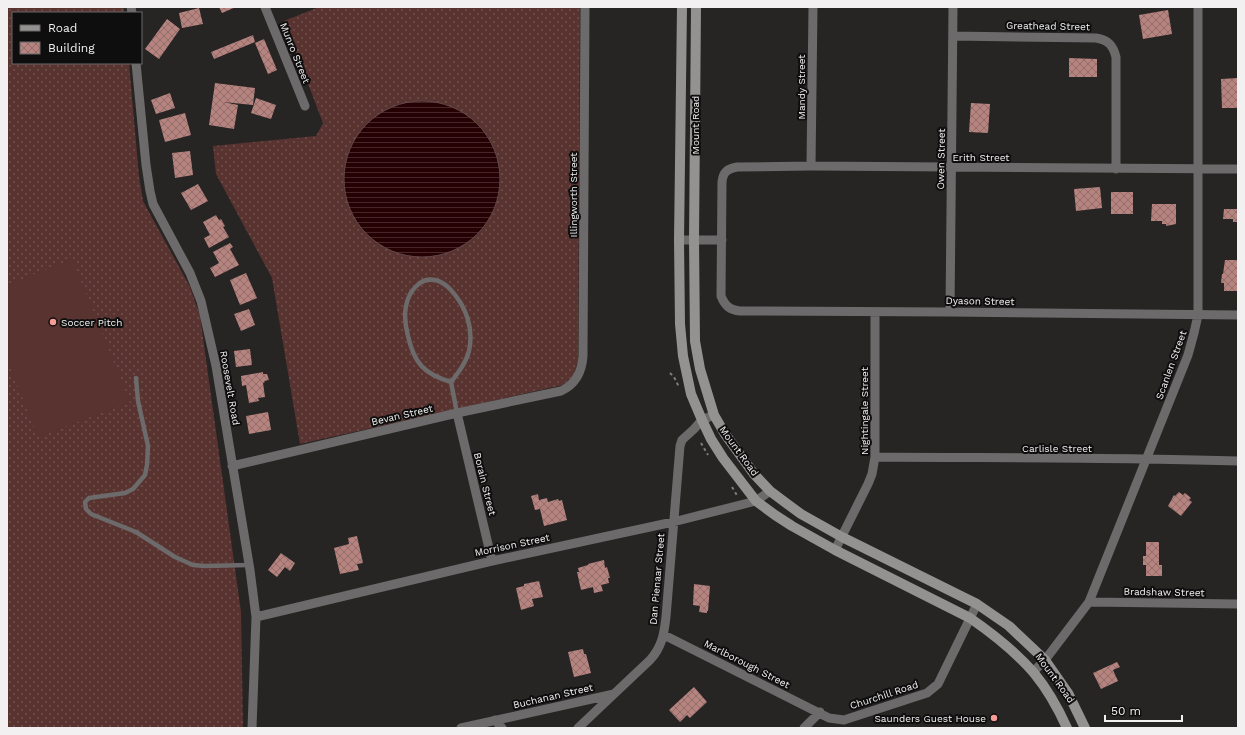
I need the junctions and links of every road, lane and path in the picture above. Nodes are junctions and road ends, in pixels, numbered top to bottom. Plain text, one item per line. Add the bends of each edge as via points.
1 (264, 7) edge
2 (585, 7) edge
3 (682, 7) edge
4 (696, 7) edge
5 (813, 7) edge
6 (953, 7) edge
7 (1198, 7) edge
8 (953, 36) junction
9 (136, 64) edge
10 (305, 106) dead end
11 (812, 166) junction
12 (952, 168) junction
13 (1116, 169) junction
14 (1198, 169) junction
15 (1238, 169) edge
16 (694, 239) junction
17 (679, 240) junction
18 (722, 240) junction
19 (875, 312) junction
20 (950, 312) junction
21 (1198, 315) junction
22 (1238, 315) edge
23 (136, 378) dead end
24 (575, 381) joint
25 (451, 382) junction
26 (457, 413) junction
27 (714, 414) junction
28 (702, 420) junction
29 (875, 457) junction
30 (1147, 458) junction
31 (1238, 462) edge
32 (232, 466) junction
33 (770, 492) junction
34 (756, 501) junction
35 (673, 522) junction
36 (842, 537) junction
37 (835, 550) junction
38 (492, 560) junction
39 (249, 565) junction
40 (1089, 602) junction
41 (977, 604) junction
42 (1238, 604) edge
43 (256, 617) junction
44 (970, 618) junction
45 (664, 634) junction
46 (1044, 660) junction
47 (1033, 672) junction
48 (615, 693) junction
49 (820, 712) junction
50 (495, 720) junction
51 (252, 728) edge
52 (461, 728) edge
53 (502, 728) edge
54 (578, 728) edge
55 (804, 728) edge
56 (1067, 728) edge
57 (1085, 728) edge

1 - 10 street, Munro Street
2 - 24 street, Illingworth Street via 584,356
3 - 17 main road, Mount Road
4 - 16 main road, Mount Road
5 - 11 street, Mandy Street
6 - 8 street, Owen Street
7 - 14 street, Scanlen Street
8 - 12 street, Owen Street
8 - 13 street, Greathead Street via 1096,38 1107,41 1116,57
9 - 32 street, Roosevelt Road via 146,165 153,204 190,273 201,301 216,366
11 - 12 street, Erith Street
11 - 18 street, Erith Street via 737,167 725,172 722,182
12 - 13 street, Erith Street
12 - 20 street, Owen Street
13 - 14 street, Erith Street
14 - 15 street, Erith Street
14 - 21 street, Scanlen Street
16 - 17 street
16 - 18 street
16 - 27 main road, Mount Road via 695,341 700,369
17 - 28 main road, Mount Road via 683,356 691,394
18 - 19 street, Dyason Street via 721,296 724,303 734,310
19 - 20 street, Dyason Street
19 - 29 street, Nightingale Street
20 - 21 street, Dyason Street
21 - 22 street, Dyason Street
21 - 30 street, Scanlen Street via 1188,355
23 - 39 lane via 138,401 148,446 144,475 133,489 125,494 89,498 85,502 86,509 91,514 136,532 175,557 193,565
24 - 26 street, Bevan Street via 560,391
25 - 25 lane via 435,377 422,367 415,357 407,332 405,320 409,297 418,284 428,280 441,282 456,295 462,303 468,321 469,351
25 - 26 lane
26 - 32 street, Bevan Street
26 - 38 street, Borain Street
27 - 28 street, Dan Pienaar Street
27 - 33 main road, Mount Road via 739,454
28 - 34 main road, Mount Road via 723,458
28 - 35 street, Dan Pienaar Street via 682,440 680,446
29 - 30 street, Carlisle Street
29 - 36 street, Nightingale Street via 868,484
30 - 31 street, Carlisle Street
30 - 40 street, Scanlen Street
32 - 39 street, Roosevelt Road
33 - 34 street, Morrison Street
33 - 36 main road, Mount Road via 801,514
34 - 35 street, Morrison Street
34 - 37 main road, Mount Road via 792,526
35 - 38 street, Morrison Street
35 - 45 street, Dan Pienaar Street
36 - 37 street, Nightingale Street
36 - 41 main road, Mount Road
37 - 44 main road, Mount Road
38 - 43 street, Morrison Street
39 - 43 street, Roosevelt Road
40 - 42 street, Bradshaw Street
40 - 46 street, Scanlen Street
41 - 44 street, Churchill Road
41 - 46 main road, Mount Road via 1009,626
43 - 51 street, Roosevelt Road
44 - 47 main road, Mount Road
44 - 49 street, Churchill Road via 938,684 927,693 844,720 829,718
45 - 48 street, Dan Pienaar Street via 660,648
45 - 49 street, Marlborough Street
46 - 47 street, Scanlen Street
46 - 57 main road, Mount Road via 1068,693
47 - 56 main road, Mount Road via 1049,693
48 - 50 street, Buchanan Street
48 - 54 street, Dan Pienaar Street
49 - 55 street
50 - 52 street, Buchanan Street
50 - 53 street

